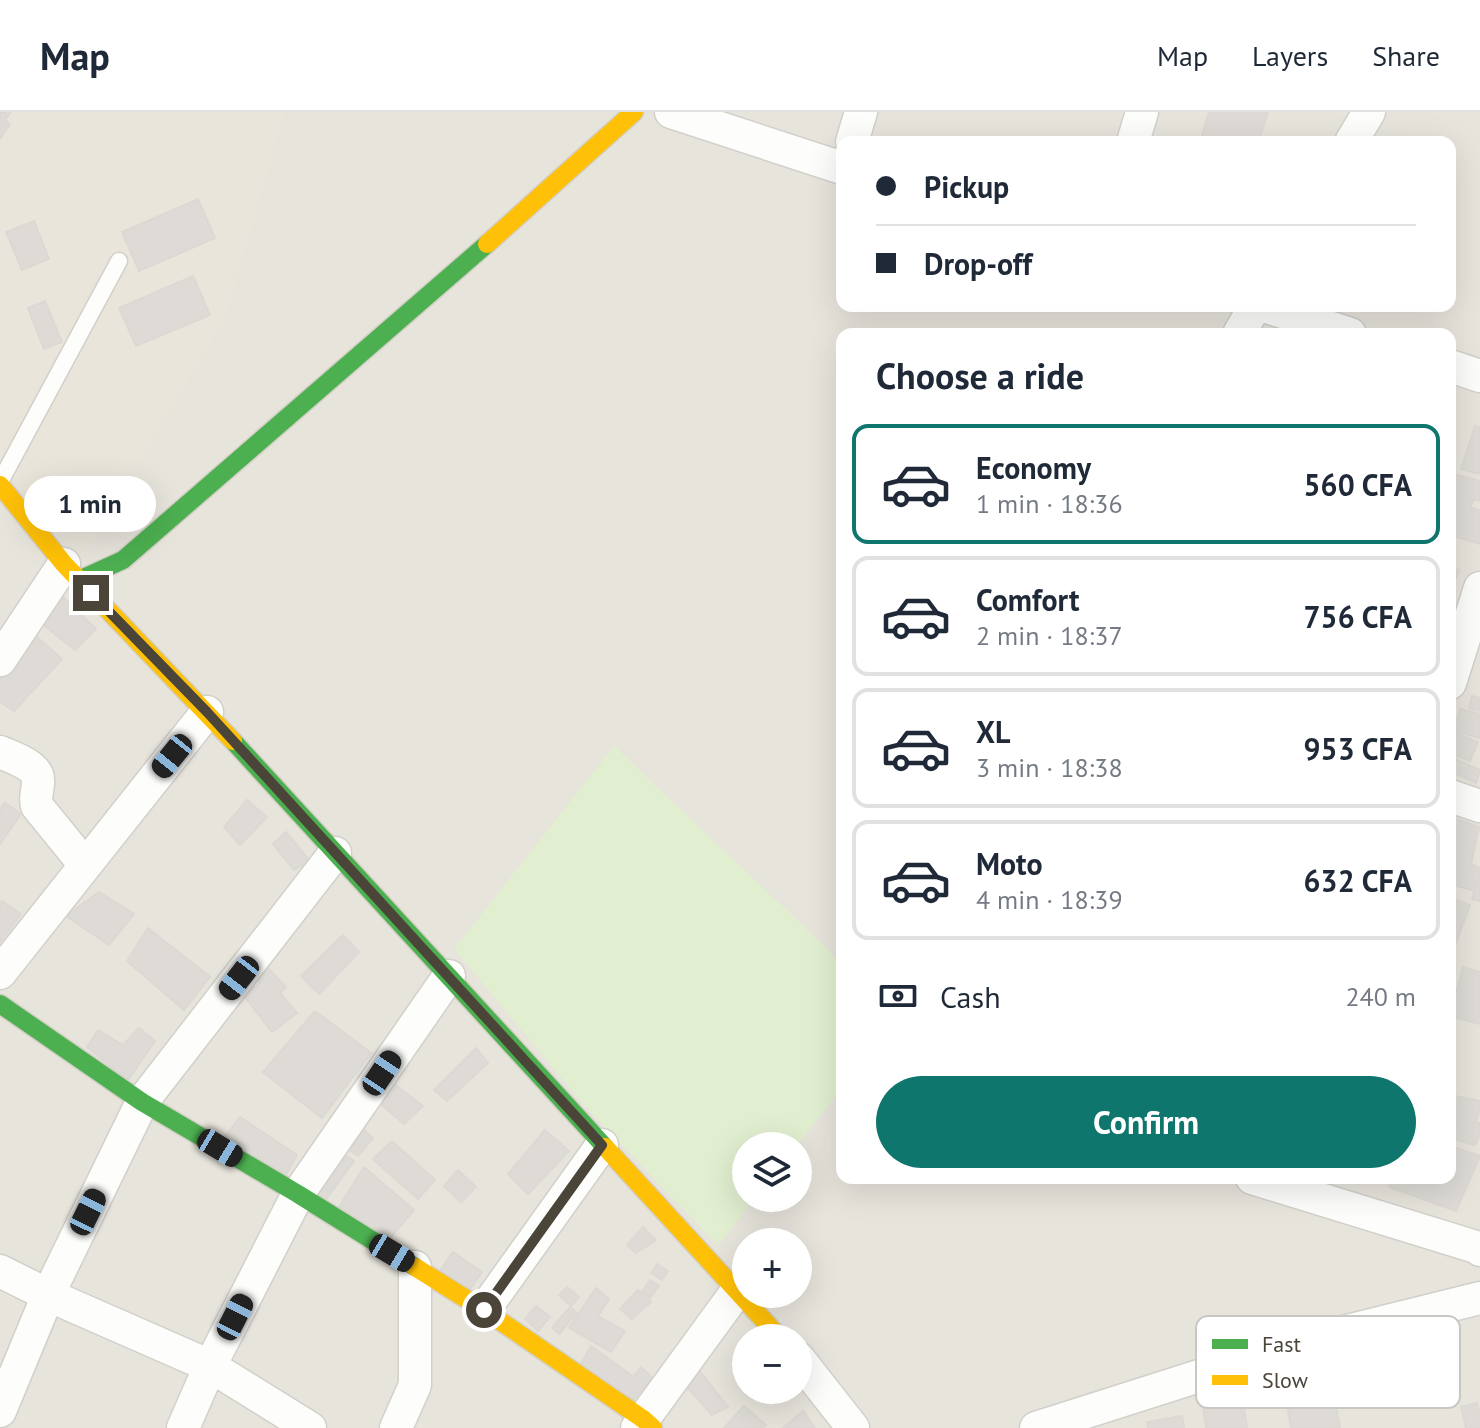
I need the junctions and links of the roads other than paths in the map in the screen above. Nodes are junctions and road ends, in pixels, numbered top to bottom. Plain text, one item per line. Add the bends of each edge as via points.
1 (634, 112) edge
2 (671, 112) edge
3 (861, 112) edge
4 (1142, 112) edge
5 (1369, 112) edge
6 (854, 136) edge
7 (1135, 136) edge
8 (1355, 136) edge
9 (836, 166) edge
10 (119, 261) dead end
11 (1282, 312) edge
12 (1332, 328) edge
13 (1456, 368) edge
14 (1480, 376) edge
15 (0, 484) edge
16 (72, 572) junction
17 (1480, 588) edge
18 (0, 660) edge
19 (1456, 664) edge
20 (207, 712) junction
21 (0, 752) edge
22 (1456, 798) edge
23 (1480, 806) edge
24 (335, 853) junction
25 (85, 865) junction
26 (0, 973) edge
27 (449, 976) junction
28 (0, 1004) edge
29 (142, 1102) junction
30 (602, 1145) junction
31 (1292, 1184) edge
32 (298, 1194) junction
33 (1479, 1244) edge
34 (415, 1267) junction
35 (0, 1271) edge
36 (732, 1286) edge
37 (48, 1295) junction
38 (732, 1298) edge
39 (1480, 1298) edge
40 (753, 1308) edge
41 (484, 1310) junction
42 (1408, 1316) edge
43 (767, 1324) edge
44 (210, 1366) junction
45 (812, 1376) edge
46 (1196, 1377) edge
47 (0, 1411) edge
48 (645, 1425) edge
49 (183, 1428) edge
50 (310, 1428) edge
51 (396, 1428) edge
52 (853, 1428) edge
53 (1036, 1428) edge

1 - 16 street via 123,560
2 - 9 street
3 - 6 street
4 - 7 street
5 - 8 street
10 - 15 lane
11 - 12 street
13 - 14 street
15 - 16 street
16 - 18 street
16 - 20 street
17 - 19 street
20 - 24 street
20 - 25 street
21 - 25 street via 35,771 37,806
22 - 23 street
24 - 27 street
24 - 29 street
25 - 26 street
27 - 30 street
27 - 32 street
28 - 29 street
29 - 32 street
29 - 37 street
30 - 36 street
30 - 41 street
31 - 33 street
32 - 34 street
32 - 44 street
34 - 41 street
34 - 51 street via 415,1385
35 - 37 street
37 - 44 street
37 - 47 street
38 - 48 street
39 - 42 street
40 - 43 street
41 - 48 street
44 - 49 street
44 - 50 street
45 - 52 street
46 - 53 street

